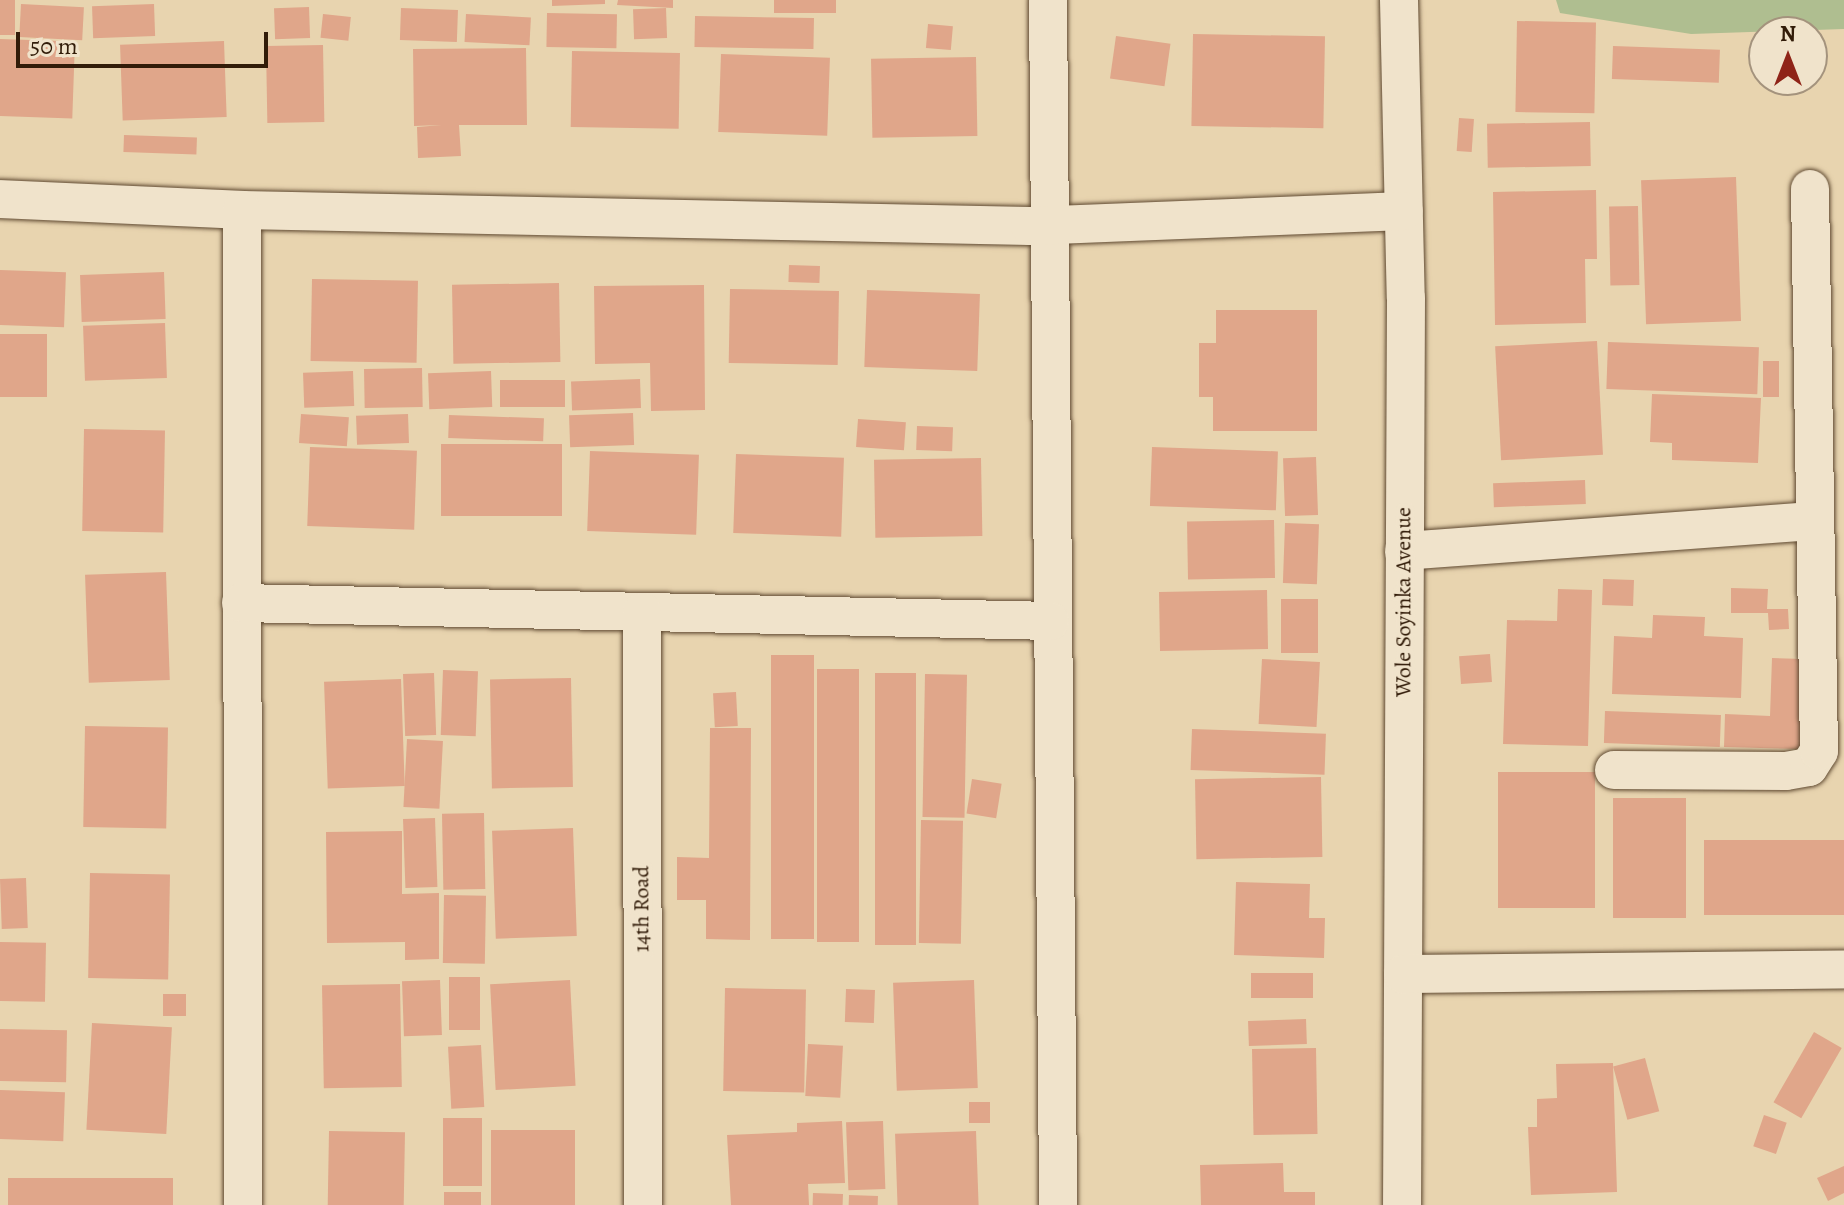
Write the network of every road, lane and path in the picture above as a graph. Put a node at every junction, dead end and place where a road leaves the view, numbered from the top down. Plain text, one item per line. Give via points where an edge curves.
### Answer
1 (1048, 0) edge
2 (1399, 0) edge
3 (1810, 189) dead end
4 (0, 199) edge
5 (242, 210) junction
6 (1404, 211) junction
7 (1049, 225) junction
8 (1814, 521) junction
9 (1404, 551) junction
10 (241, 603) junction
11 (642, 612) junction
12 (1050, 621) junction
13 (1614, 770) dead end
14 (1844, 969) edge
15 (1403, 974) junction
16 (243, 1205) edge
17 (643, 1205) edge
18 (1058, 1205) edge
19 (1402, 1205) edge

1 - 7 street
2 - 6 street, Wole Soyinka Avenue
3 - 8 street
4 - 5 street
5 - 7 street
5 - 10 street
6 - 7 street
6 - 9 street, Wole Soyinka Avenue
7 - 12 street
8 - 9 street
8 - 13 street via 1816,758 1809,767
9 - 15 street, Wole Soyinka Avenue
10 - 11 street
10 - 16 street
11 - 12 street
11 - 17 street, 14th Road
12 - 18 street
14 - 15 street
15 - 19 street, Wole Soyinka Avenue

